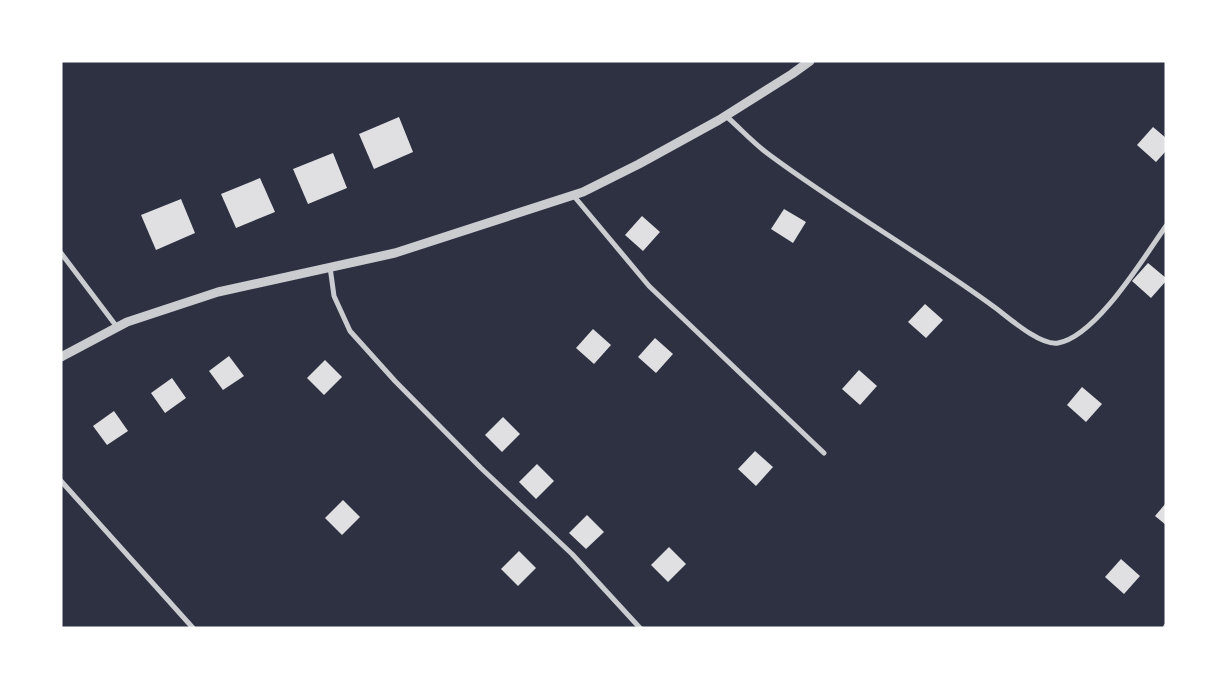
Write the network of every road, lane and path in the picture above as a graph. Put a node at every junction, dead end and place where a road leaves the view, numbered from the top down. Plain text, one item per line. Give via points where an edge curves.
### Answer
1 (810, 61) edge
2 (726, 116) junction
3 (573, 195) junction
4 (1166, 226) edge
5 (61, 253) edge
6 (330, 267) junction
7 (117, 328) junction
8 (61, 357) edge
9 (824, 453) dead end
10 (61, 480) edge
11 (193, 628) edge
12 (640, 628) edge

1 - 2 street
2 - 3 street via 639,164
2 - 4 street via 802,178 972,290 1035,338 1057,344 1078,335 1103,314
3 - 6 street via 395,252
3 - 9 street via 649,286
5 - 7 street
6 - 7 street via 218,292
6 - 12 street via 334,296 350,331 407,394 572,554
7 - 8 street
10 - 11 street

